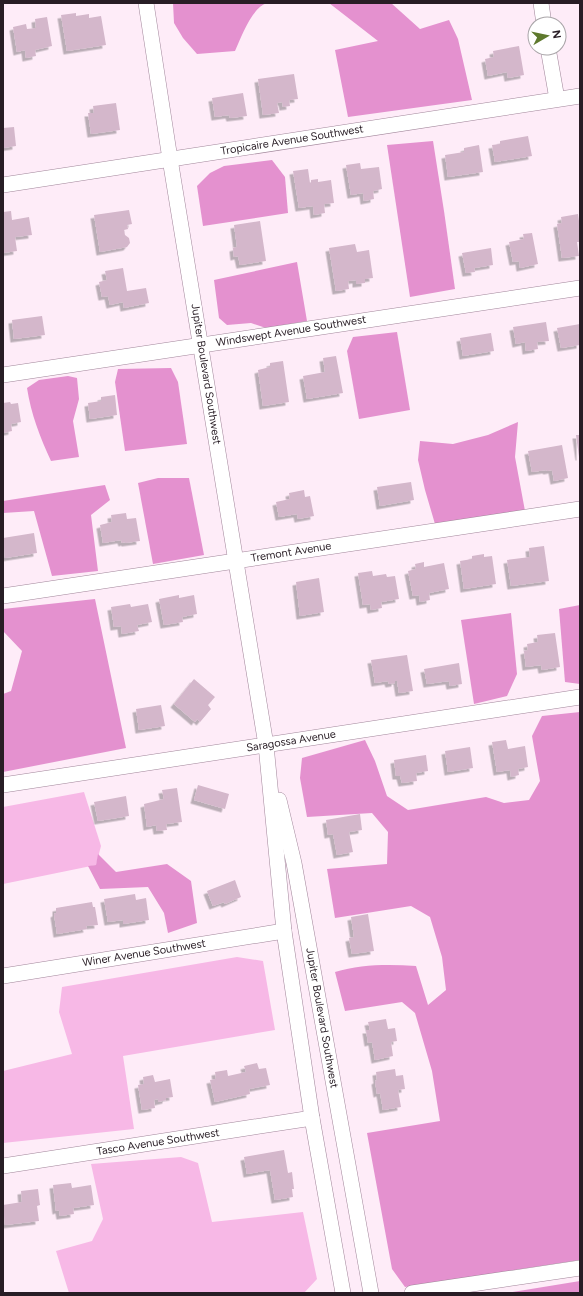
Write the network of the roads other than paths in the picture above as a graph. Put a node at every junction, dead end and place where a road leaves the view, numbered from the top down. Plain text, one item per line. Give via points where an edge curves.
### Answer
1 (146, 3) edge
2 (541, 3) edge
3 (543, 16) edge
4 (549, 56) edge
5 (580, 96) edge
6 (557, 100) junction
7 (170, 159) junction
8 (3, 185) edge
9 (580, 288) edge
10 (201, 344) junction
11 (3, 375) edge
12 (580, 509) edge
13 (235, 560) junction
14 (3, 596) edge
15 (580, 697) edge
16 (266, 745) junction
17 (3, 785) edge
18 (284, 931) junction
19 (3, 976) edge
20 (312, 1118) junction
21 (3, 1166) edge
22 (580, 1268) edge
23 (343, 1293) edge
24 (371, 1293) edge
25 (412, 1293) edge

1 - 7 street, Jupiter Boulevard Southwest
2 - 3 street
4 - 6 street
5 - 6 street, Tropicaire Avenue Southwest
6 - 7 street, Tropicaire Avenue Southwest
7 - 8 street, Tropicaire Avenue Southwest
7 - 10 street, Jupiter Boulevard Southwest
9 - 10 street, Windswept Avenue Southwest
10 - 11 street, Windswept Avenue Southwest
10 - 13 street, Jupiter Boulevard Southwest
12 - 13 street, Tremont Avenue
13 - 14 street, Tremont Avenue
13 - 16 street, Jupiter Boulevard Southwest
15 - 16 street, Saragossa Avenue
16 - 17 street, Saragossa Avenue
16 - 18 street, Jupiter Boulevard Southwest
16 - 24 street, Jupiter Boulevard Southwest via 294,863
18 - 19 street, Winer Avenue Southwest
18 - 20 street, Jupiter Boulevard Southwest
20 - 21 street, Tasco Avenue Southwest
20 - 23 street, Jupiter Boulevard Southwest
22 - 25 street

